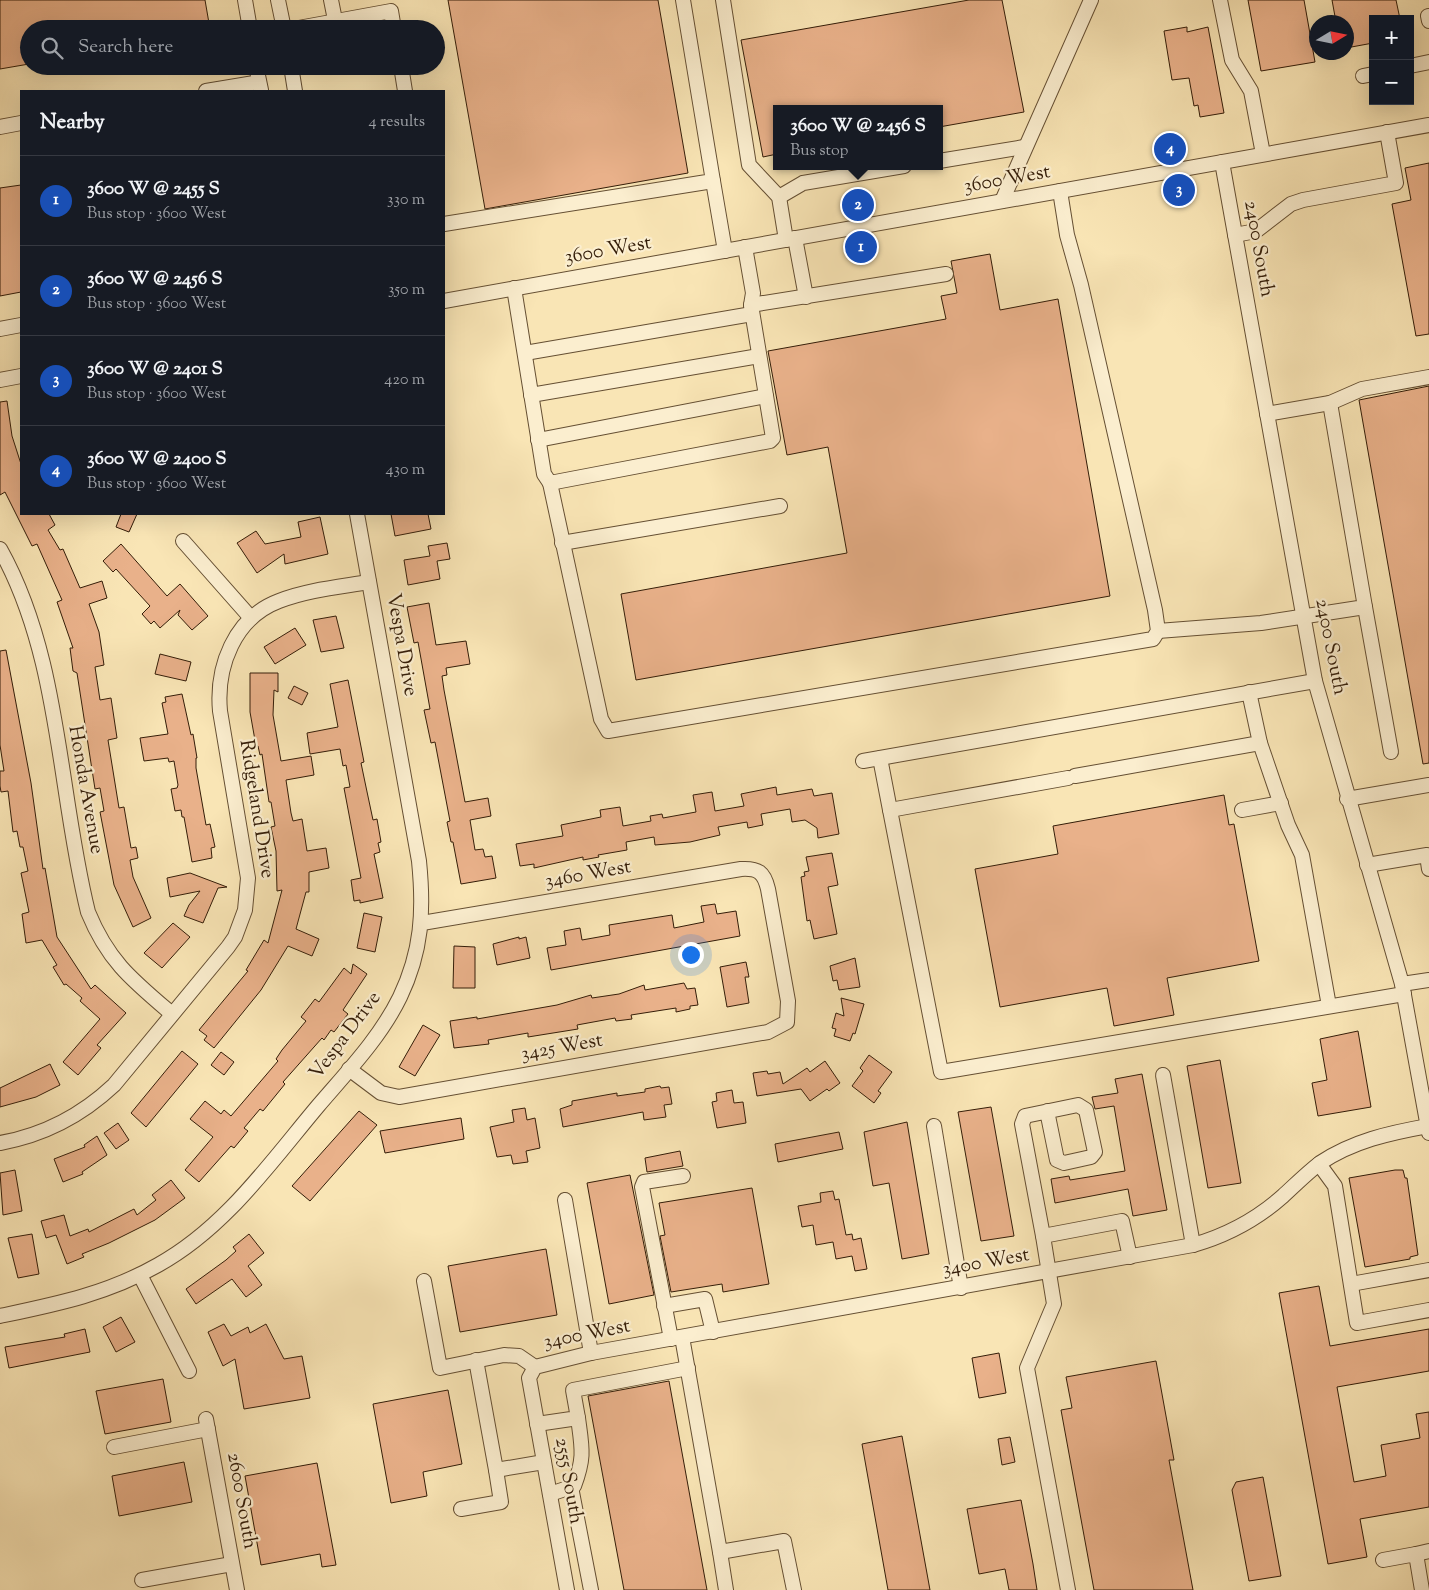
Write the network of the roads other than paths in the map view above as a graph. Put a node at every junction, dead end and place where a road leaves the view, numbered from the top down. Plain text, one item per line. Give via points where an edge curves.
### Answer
1 (244, 0) edge
2 (278, 0) edge
3 (331, 0) edge
4 (683, 0) edge
5 (723, 0) edge
6 (1091, 0) edge
7 (1220, 0) edge
8 (248, 20) edge
9 (282, 20) edge
10 (335, 20) joint
11 (392, 20) edge
12 (1429, 62) edge
13 (1414, 65) edge
14 (292, 75) edge
15 (402, 75) edge
16 (260, 87) edge
17 (220, 90) edge
18 (295, 90) edge
19 (405, 90) edge
20 (20, 123) edge
21 (1429, 125) edge
22 (0, 127) edge
23 (1387, 132) junction
24 (1024, 147) junction
25 (1263, 154) junction
26 (943, 159) edge
27 (1222, 162) junction
28 (880, 170) edge
29 (713, 181) junction
30 (1060, 191) junction
31 (779, 197) junction
32 (1002, 201) junction
33 (445, 224) edge
34 (1235, 235) junction
35 (791, 239) junction
36 (745, 247) junction
37 (724, 251) junction
38 (946, 274) dead end
39 (514, 288) junction
40 (806, 297) junction
41 (445, 301) edge
42 (751, 310) junction
43 (20, 325) edge
44 (0, 329) edge
45 (525, 353) junction
46 (759, 356) junction
47 (20, 376) edge
48 (1429, 377) edge
49 (0, 380) edge
50 (531, 396) junction
51 (766, 396) junction
52 (1330, 403) junction
53 (1267, 414) junction
54 (538, 440) junction
55 (550, 483) junction
56 (780, 506) dead end
57 (357, 515) edge
58 (183, 541) dead end
59 (562, 543) junction
60 (0, 549) edge
61 (369, 582) junction
62 (1365, 607) junction
63 (1302, 616) junction
64 (251, 618) junction
65 (1158, 631) junction
66 (1315, 681) junction
67 (1249, 692) junction
68 (1260, 743) junction
69 (1391, 752) dead end
70 (880, 758) junction
71 (863, 761) dead end
72 (1429, 784) edge
73 (1347, 799) junction
74 (1281, 803) junction
75 (890, 810) junction
76 (1242, 810) dead end
77 (1368, 866) junction
78 (1429, 869) edge
79 (422, 923) junction
80 (1429, 980) edge
81 (1403, 989) junction
82 (1329, 1006) junction
83 (172, 1014) junction
84 (787, 1022) joint
85 (349, 1069) junction
86 (1163, 1075) dead end
87 (1048, 1111) junction
88 (934, 1126) dead end
89 (1428, 1130) edge
90 (0, 1143) edge
91 (1319, 1164) junction
92 (683, 1176) dead end
93 (565, 1200) dead end
94 (1043, 1236) junction
95 (1193, 1245) junction
96 (1130, 1257) junction
97 (1429, 1270) edge
98 (1050, 1272) junction
99 (140, 1275) junction
100 (424, 1281) dead end
101 (1350, 1284) junction
102 (961, 1288) junction
103 (664, 1306) junction
104 (1429, 1310) edge
105 (0, 1316) edge
106 (713, 1332) junction
107 (676, 1338) junction
108 (591, 1354) junction
109 (476, 1360) junction
110 (688, 1368) junction
111 (189, 1371) dead end
112 (532, 1373) junction
113 (578, 1418) junction
114 (537, 1424) junction
115 (114, 1447) dead end
116 (544, 1462) junction
117 (496, 1470) junction
118 (571, 1487) junction
119 (550, 1494) junction
120 (461, 1509) dead end
121 (720, 1552) junction
122 (1422, 1552) edge
123 (1383, 1560) dead end
124 (232, 1564) junction
125 (142, 1580) dead end
126 (237, 1590) edge
127 (568, 1590) edge
128 (591, 1590) edge
129 (726, 1590) edge
130 (794, 1590) edge
131 (1068, 1590) edge
132 (1422, 1590) edge

1 - 8 street
2 - 9 street
3 - 10 street
4 - 29 street
5 - 31 street via 749,165
6 - 24 street
7 - 25 street via 1232,60 1251,91
10 - 11 street via 391,11
12 - 13 street
14 - 18 street
15 - 19 street
16 - 17 street
20 - 22 street
21 - 23 street, 3600 West
23 - 25 street, 3600 West
23 - 34 street via 1396,183 1291,204 1256,231
24 - 26 street
24 - 32 street
25 - 27 street, 3600 West
27 - 30 street, 3600 West
27 - 34 street, 2400 South
28 - 31 street via 803,183
29 - 33 street
29 - 37 street
30 - 32 street, 3600 West
30 - 65 street via 1067,235 1131,499
31 - 35 street
32 - 35 street, 3600 West
34 - 53 street, 2400 South
35 - 36 street, 3600 West
35 - 40 street
36 - 37 street, 3600 West
36 - 42 street via 753,293
37 - 39 street, 3600 West
38 - 40 street
39 - 41 street, 3600 West
39 - 45 street
40 - 42 street
42 - 45 street
42 - 46 street
43 - 44 street
45 - 50 street
46 - 50 street
46 - 51 street
47 - 49 street
48 - 52 street via 1362,389
50 - 54 street
51 - 54 street
51 - 55 street via 773,438 770,441
52 - 53 street
52 - 62 street
53 - 63 street, 2400 South
54 - 55 street via 544,474
55 - 59 street
56 - 59 street
57 - 61 street, Vespa Drive
58 - 64 street
59 - 65 street via 600,719 608,732 1153,639
60 - 83 street, Honda Avenue via 22,593 39,645 88,912 116,964
61 - 64 street, Ridgeland Drive via 292,596
61 - 79 street, Vespa Drive via 419,861
62 - 63 street
62 - 69 street
63 - 65 street via 1261,623
63 - 66 street, 2400 South
64 - 83 street, Ridgeland Drive via 229,649 218,696 247,864 245,910 228,947
66 - 67 street
66 - 73 street, 2400 South
67 - 68 street
67 - 70 street
68 - 74 street
68 - 75 street
70 - 71 street
70 - 75 street
72 - 73 street
73 - 77 street, 2400 South
74 - 76 street
74 - 82 street via 1302,855
75 - 82 street via 941,1072
77 - 78 street via 1427,855
77 - 81 street, 2400 South
79 - 84 street, 3460 West via 741,869 760,871 768,889 789,1008
79 - 85 street, Vespa Drive via 416,952 400,997 377,1034
80 - 81 street
81 - 82 street
81 - 89 street, 2400 South
83 - 90 street, Ridgeland Drive via 114,1085 84,1111 40,1133
84 - 85 street, 3425 West via 768,1032 399,1097 381,1093
85 - 99 street, Vespa Drive via 216,1223 178,1253
86 - 95 street
87 - 87 street via 1078,1105 1086,1110 1095,1152 1092,1157 1064,1163 1057,1160
87 - 94 street via 1025,1116 1022,1124
88 - 102 street
89 - 91 street, 3400 West via 1369,1139
91 - 95 street, 3400 West via 1245,1224 1230,1233
91 - 101 street via 1334,1186
92 - 103 street via 644,1182 642,1187
93 - 108 street
94 - 96 street via 1122,1221
94 - 98 street
95 - 96 street, 3400 West
96 - 98 street, 3400 West
97 - 101 street
98 - 102 street, 3400 West
98 - 131 street via 1054,1304 1027,1368
99 - 105 street, Vespa Drive via 93,1295
99 - 111 street
100 - 109 street via 440,1368
101 - 104 street via 1357,1323
102 - 106 street, 3400 West
103 - 106 street via 705,1299
103 - 107 street
106 - 107 street, 3400 West
107 - 108 street, 3400 West
107 - 110 street
108 - 112 street, 3400 West
109 - 112 street via 518,1356
109 - 117 street
110 - 113 street via 573,1390
110 - 121 street
112 - 114 street, 2555 South
113 - 114 street
113 - 118 street via 583,1458
114 - 116 street, 2555 South
115 - 124 street, 2600 South via 207,1424
116 - 117 street
116 - 119 street, 2555 South
117 - 120 street via 501,1502
118 - 119 street
118 - 128 street
119 - 127 street, 2555 South
121 - 129 street
121 - 130 street via 784,1541
122 - 123 street
122 - 132 street
124 - 125 street
124 - 126 street, 2600 South

